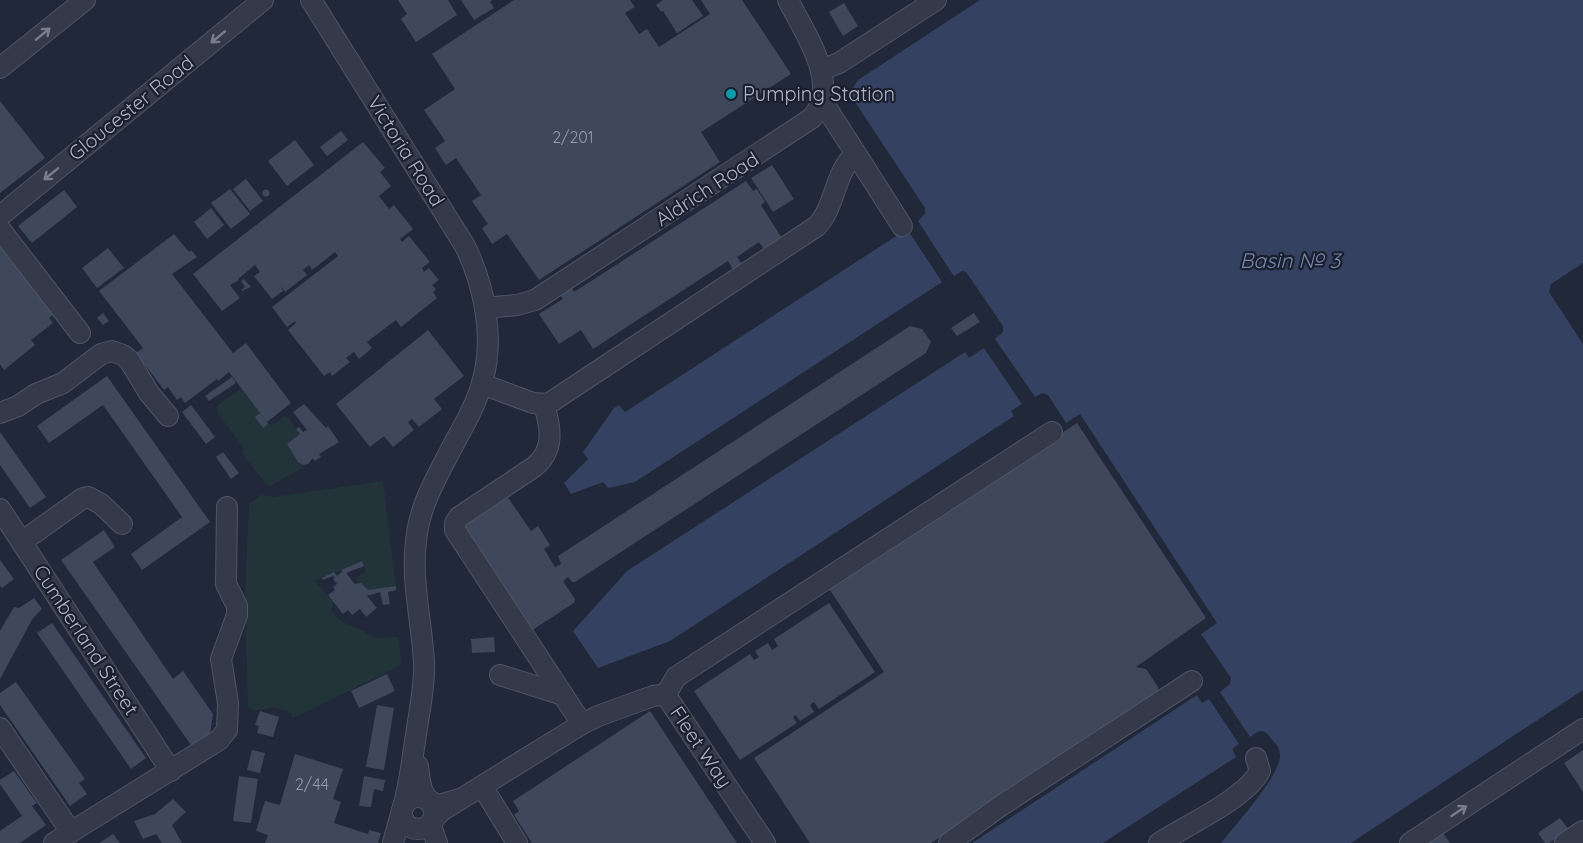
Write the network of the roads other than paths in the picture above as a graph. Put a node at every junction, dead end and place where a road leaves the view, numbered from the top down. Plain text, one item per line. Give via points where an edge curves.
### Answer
1 (85, 0) edge
2 (263, 0) edge
3 (312, 0) edge
4 (788, 0) edge
5 (936, 0) edge
6 (0, 68) edge
7 (820, 70) junction
8 (822, 101) junction
9 (856, 154) junction
10 (0, 216) edge
11 (902, 226) dead end
12 (0, 229) edge
13 (485, 308) junction
14 (80, 333) dead end
15 (482, 384) junction
16 (544, 405) junction
17 (0, 413) edge
18 (168, 416) dead end
19 (1052, 432) dead end
20 (227, 507) dead end
21 (0, 509) edge
22 (122, 524) dead end
23 (23, 541) junction
24 (500, 675) dead end
25 (1192, 681) dead end
26 (563, 696) junction
27 (665, 696) junction
28 (582, 724) junction
29 (0, 728) edge
30 (1583, 729) edge
31 (415, 736) junction
32 (1256, 758) dead end
33 (171, 771) junction
34 (477, 789) junction
35 (403, 808) junction
36 (431, 811) junction
37 (1583, 831) edge
38 (71, 832) junction
39 (414, 838) edge
40 (54, 843) edge
41 (393, 843) edge
42 (437, 843) edge
43 (517, 843) edge
44 (765, 843) edge
45 (949, 843) edge
46 (1159, 843) edge
47 (1410, 843) edge
48 (1565, 843) edge

6 -> 1 street
2 -> 10 street, Gloucester Road
3 - 13 street, Victoria Road via 462,241 475,268
4 - 7 street
5 - 7 street via 839,63
7 - 8 street
8 - 9 street
8 - 13 street, Aldrich Road via 810,120 540,298 524,304
9 - 11 street
9 - 16 street via 846,164 818,226
12 - 14 street
13 - 15 street, Victoria Road via 487,346
15 - 16 street
15 - 31 street, Victoria Road via 426,496 418,525 415,577 424,666
16 - 26 street via 551,433 542,460 459,517 455,530
17 - 18 street via 63,383 101,354 112,351 129,360
19 - 27 street via 676,677
20 - 33 street via 226,584 237,606 221,659 228,703 227,730 219,740
21 - 23 street, Cumberland Street
22 - 23 street via 88,497
23 - 33 street, Cumberland Street
24 - 26 street
25 - 45 street
26 - 28 street
27 - 28 street, Fleet Way via 653,696
27 - 44 street, Fleet Way
28 - 34 street, Fleet Way
29 - 38 street
47 -> 30 street
31 - 35 street
31 - 36 street via 420,788
32 - 46 street via 1260,771 1244,789
33 - 38 street
34 - 36 street, Fleet Way via 443,810
34 - 43 street
35 - 36 street via 407,801 421,797
35 - 39 street via 404,822
35 - 41 street
36 - 39 street via 427,827
36 - 42 street via 431,830
37 - 48 street
38 - 40 street

